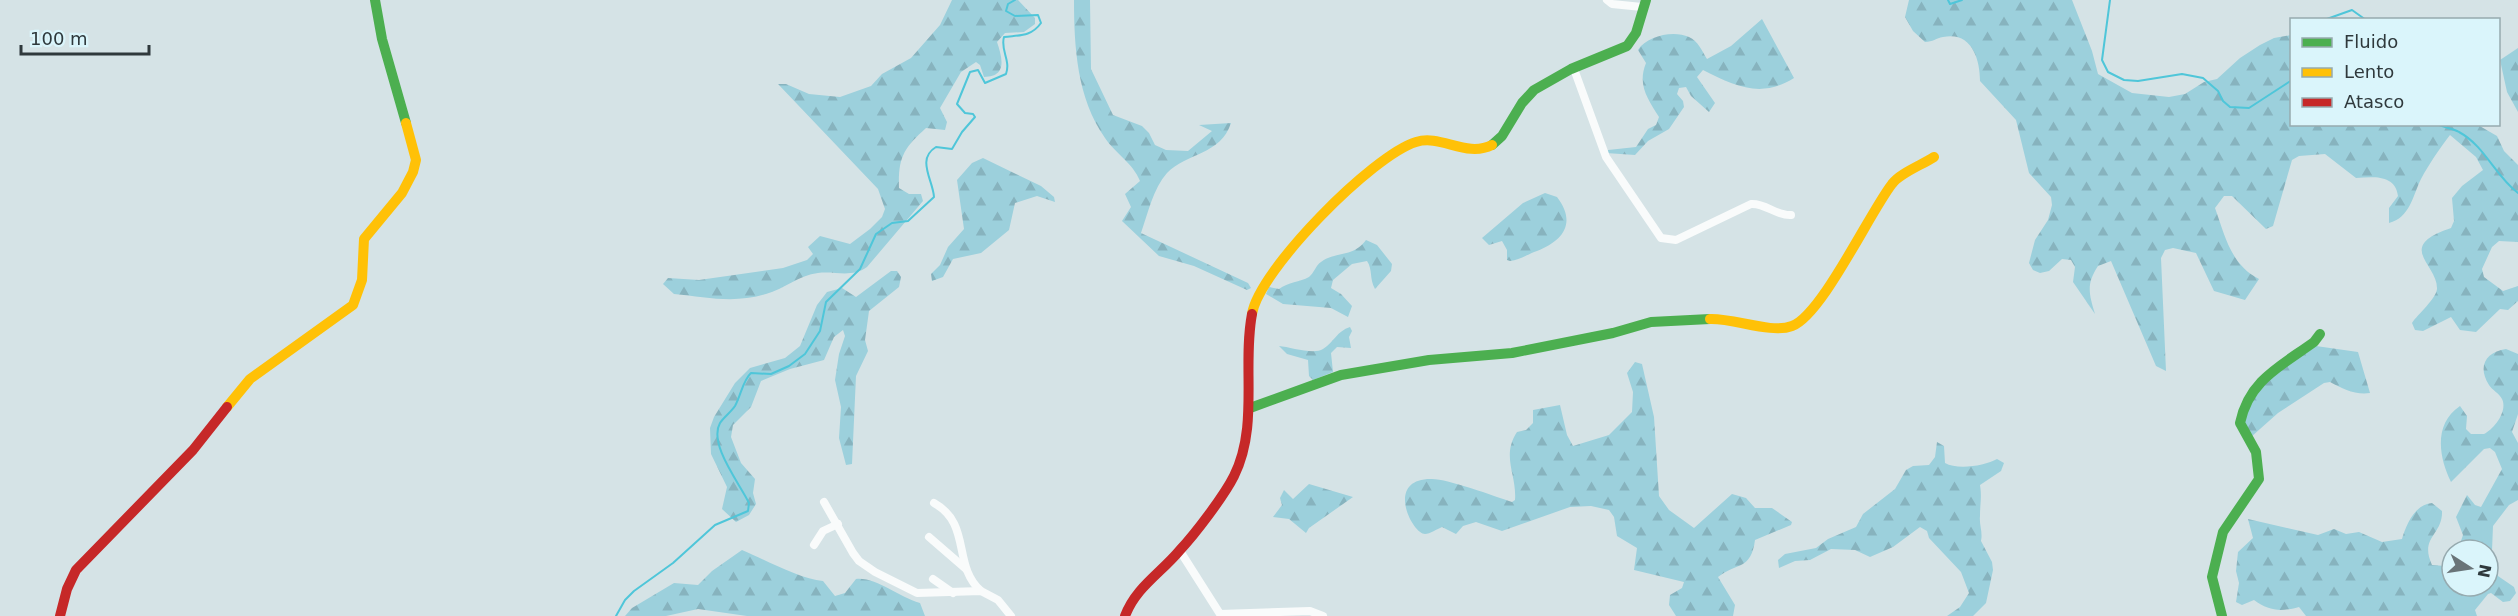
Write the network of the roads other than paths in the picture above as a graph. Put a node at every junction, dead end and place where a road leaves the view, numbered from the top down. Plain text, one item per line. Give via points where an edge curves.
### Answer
1 (375, 0) edge
2 (1607, 0) edge
3 (1644, 3) edge
4 (1574, 69) junction
5 (1934, 157) dead end
6 (1791, 215) dead end
7 (2320, 334) dead end
8 (1250, 408) junction
9 (824, 502) dead end
10 (934, 503) dead end
11 (838, 524) junction
12 (929, 537) dead end
13 (814, 545) dead end
14 (1180, 551) junction
15 (966, 569) junction
16 (933, 579) dead end
17 (981, 591) junction
18 (955, 594) junction
19 (60, 616) edge
20 (1011, 616) edge
21 (1125, 616) edge
22 (1323, 616) edge
23 (2222, 616) edge

1 - 19 street via 416,160 414,174 396,202 364,239 364,280 360,293 353,305 250,379 193,450 76,570
2 - 3 street via 1612,4
3 - 4 street via 1633,40 1616,53
4 - 6 street via 1606,158 1661,238 1676,240 1751,204
4 - 8 street via 1526,96 1501,137 1490,147 1466,148 1421,141 1404,145 1334,204 1262,286 1257,297 1249,348
5 - 8 street via 1893,182 1836,276 1793,326 1717,319 1651,322 1512,353 1437,359 1341,375
7 - 23 street via 2258,382 2243,408 2240,423 2256,452 2259,479 2223,532 2212,577
8 - 14 street via 1235,475
9 - 11 street
10 - 15 street via 954,521
11 - 13 street via 823,531
11 - 18 street via 860,561 875,572 917,593
12 - 15 street
14 - 21 street via 1131,600
14 - 22 street via 1220,614 1305,611
15 - 17 street
16 - 18 street
17 - 18 street
17 - 20 street via 998,600

